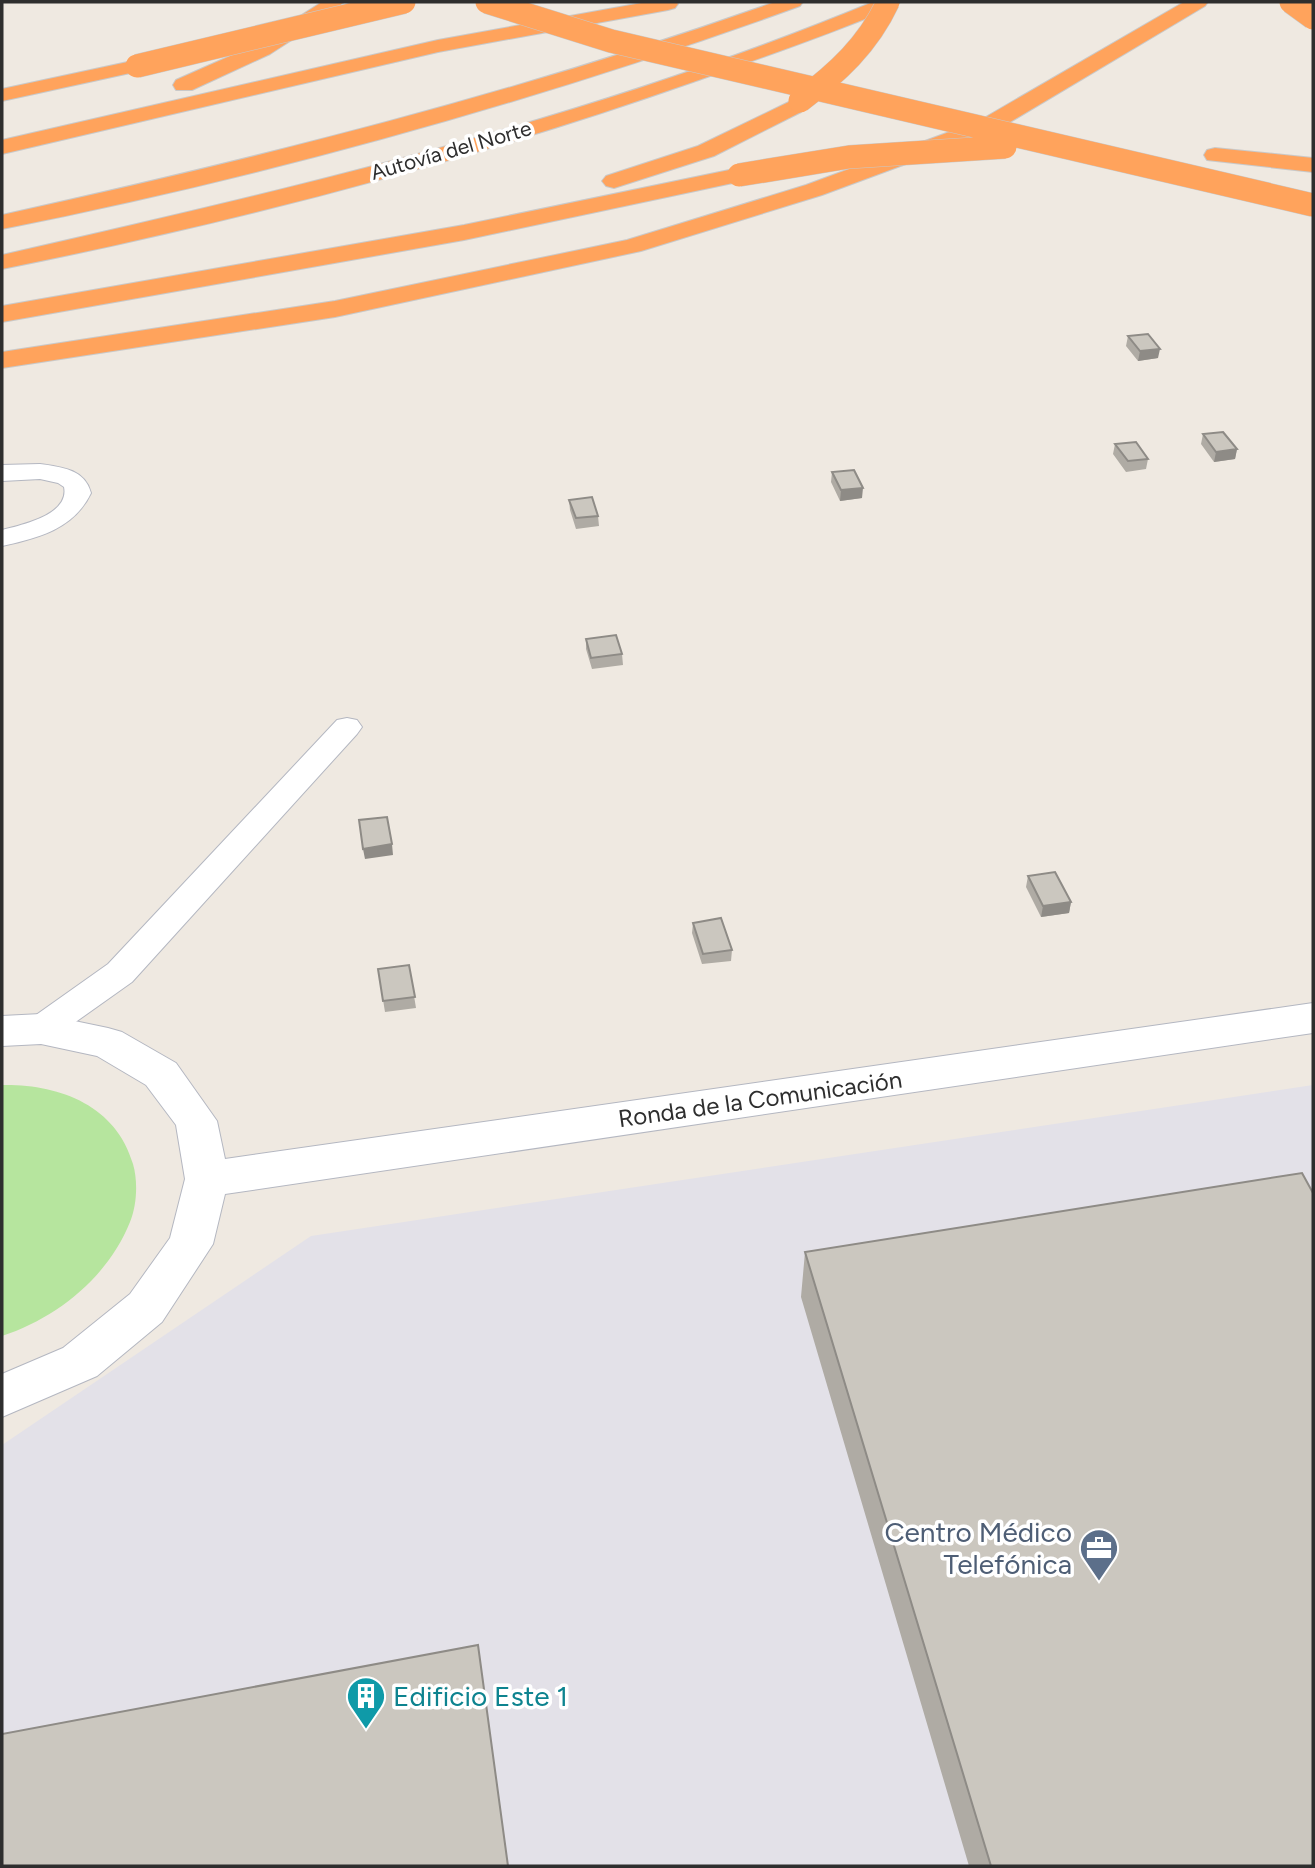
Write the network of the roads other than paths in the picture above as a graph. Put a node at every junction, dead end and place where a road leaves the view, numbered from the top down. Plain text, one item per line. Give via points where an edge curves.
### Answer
1 (334, 2) edge
2 (404, 2) edge
3 (487, 2) edge
4 (793, 2) edge
5 (889, 2) edge
6 (1198, 2) edge
7 (1275, 2) edge
8 (1291, 2) edge
9 (668, 4) dead end
10 (1313, 15) edge
11 (2, 96) edge
12 (2, 136) edge
13 (2, 147) edge
14 (1313, 165) edge
15 (1313, 205) edge
16 (2, 222) edge
17 (421, 240) junction
18 (2, 262) edge
19 (2, 314) edge
20 (2, 360) edge
21 (2, 474) edge
22 (2, 538) edge
23 (347, 727) dead end
24 (1313, 1018) edge
25 (21, 1030) edge
26 (207, 1180) junction
27 (2, 1396) edge

1 - 12 highway via 290,35 217,74 99,113
2 - 11 highway, bridge
3 - 15 highway, bridge via 611,41
4 - 16 highway, Autovía del Norte via 697,38 396,128
5 - 17 highway, bridge via 878,26 848,64 793,107 706,151
5 - 18 highway, Autovía del Norte via 628,98 440,156 227,212
6 - 20 highway via 987,126 814,190 645,242 335,309
7 - 10 highway, bridge
8 - 10 highway, bridge
9 - 13 highway via 438,46
14 - 17 highway, bridge via 1028,145 849,157
17 - 19 highway
21 - 22 lane via 53,472 74,484 77,495 59,517
23 - 25 lane via 120,972
24 - 26 street, Ronda de la Comunicación
25 - 26 street via 108,1043 161,1074 196,1121
26 - 27 street via 191,1244 146,1308 79,1362

